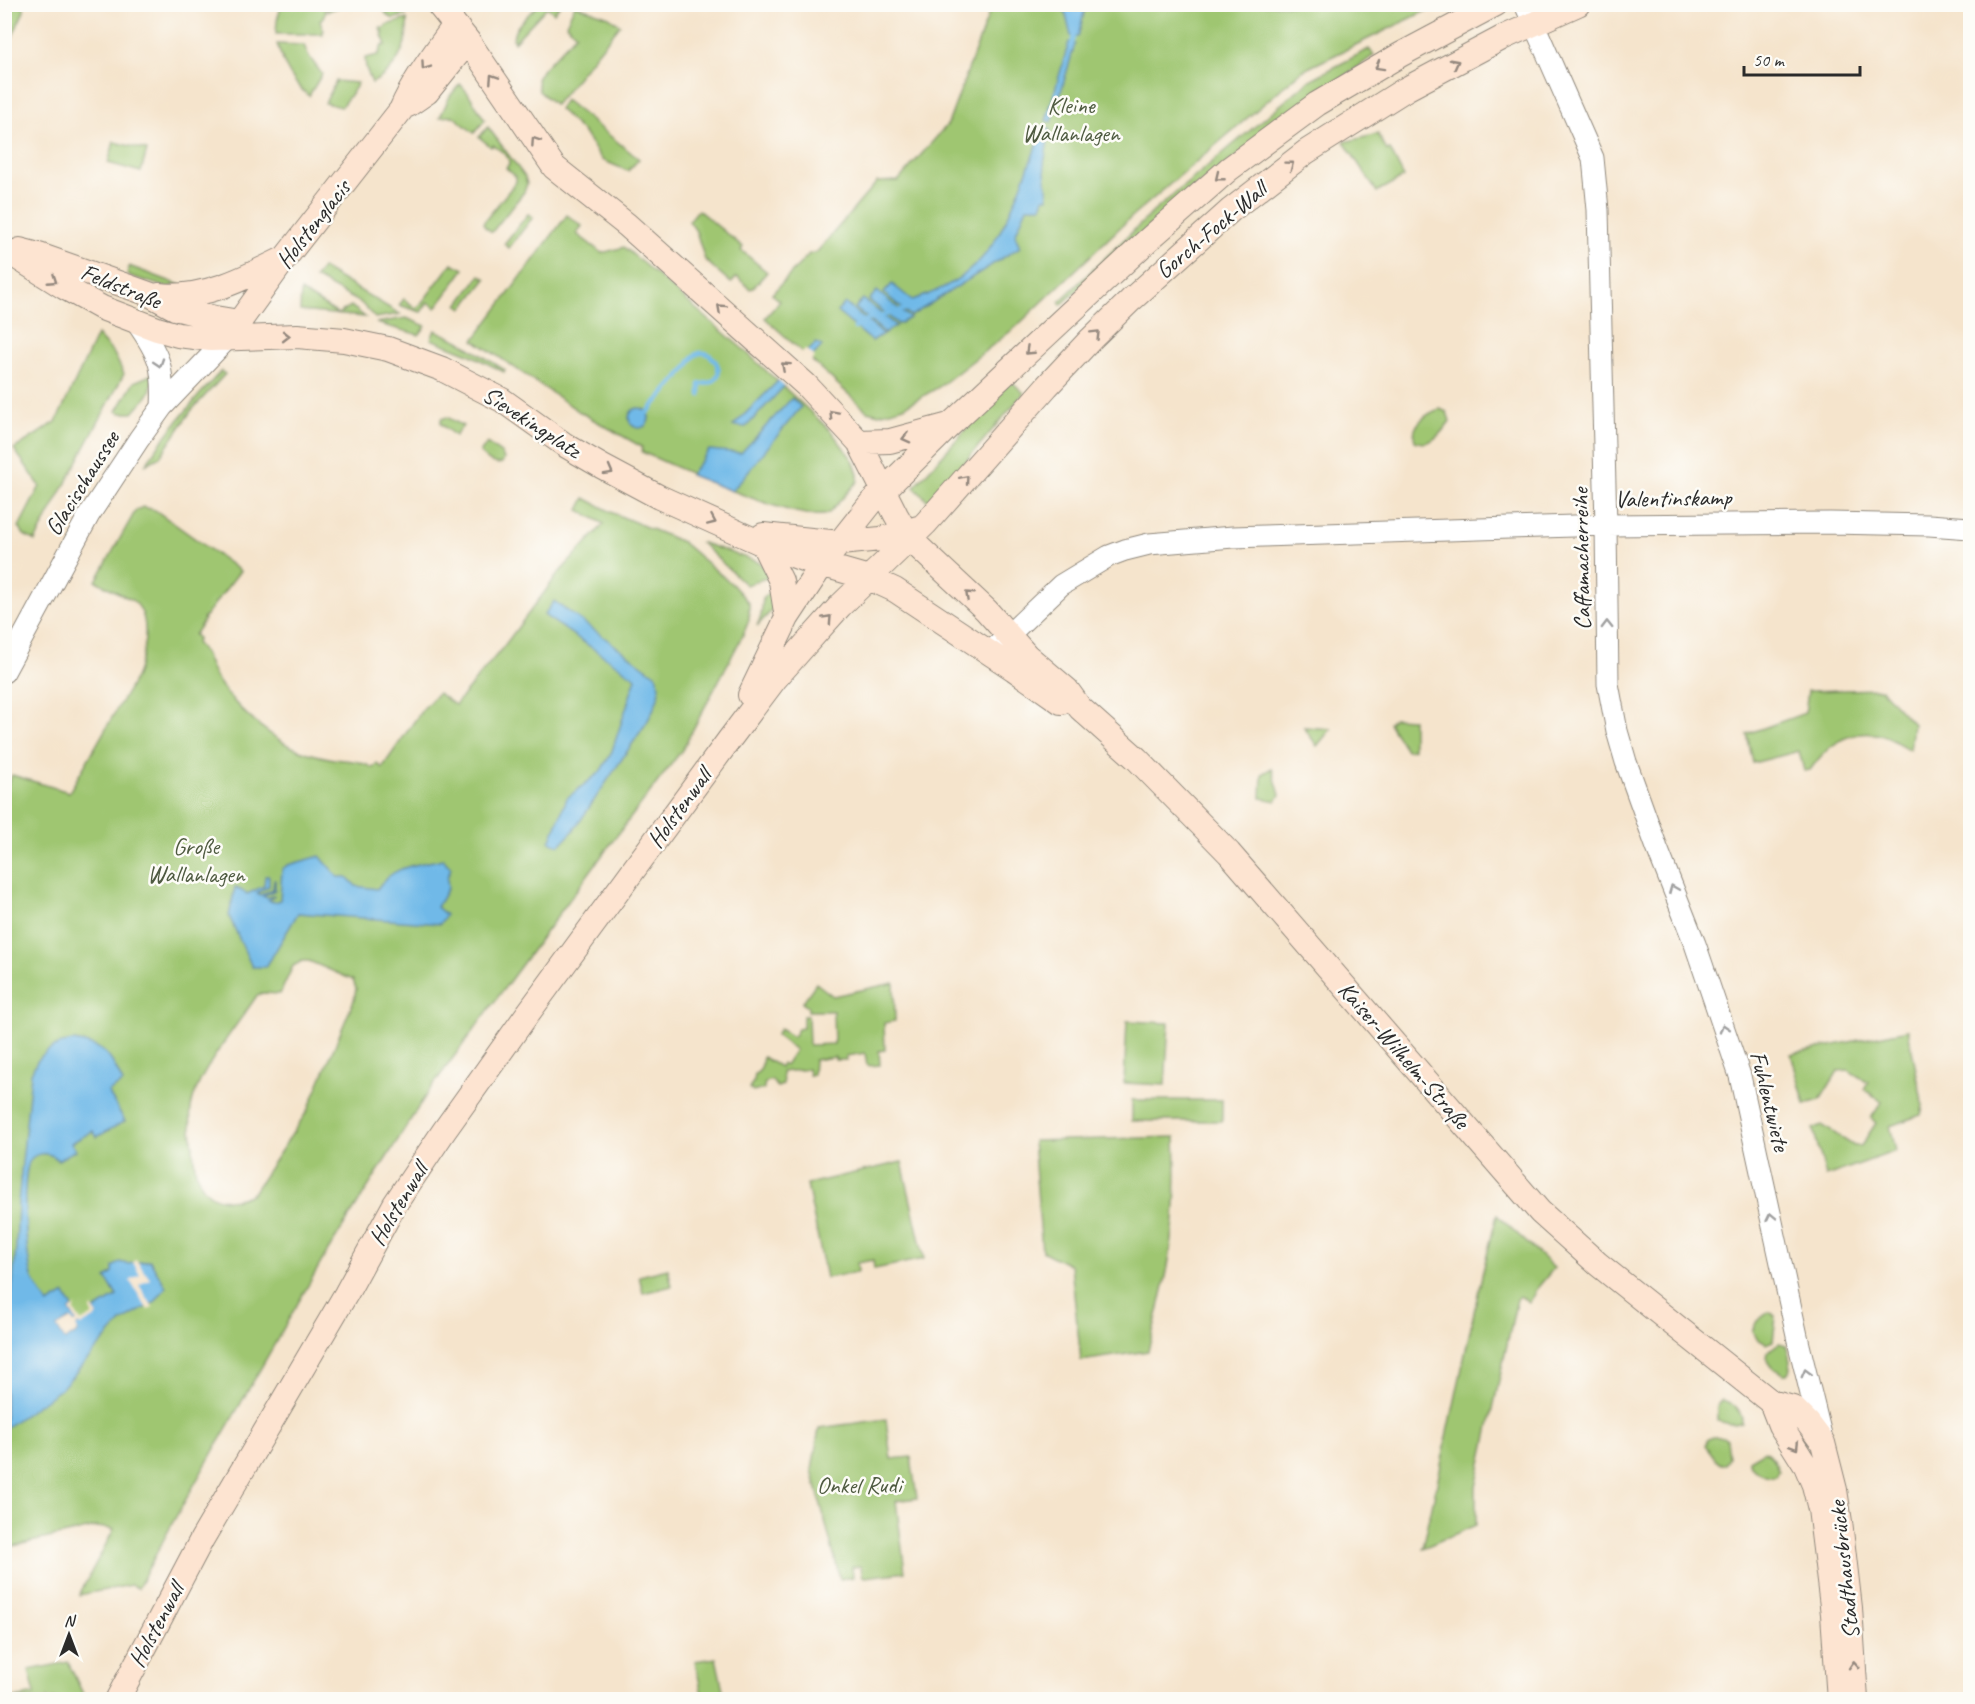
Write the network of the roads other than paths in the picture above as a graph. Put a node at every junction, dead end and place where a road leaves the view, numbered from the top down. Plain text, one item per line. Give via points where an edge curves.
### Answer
1 (438, 4) edge
2 (1496, 4) edge
3 (1578, 4) edge
4 (1529, 14) edge
5 (462, 33) junction
6 (4, 248) edge
7 (286, 257) junction
8 (150, 294) junction
9 (137, 323) junction
10 (233, 330) junction
11 (162, 407) junction
12 (951, 424) junction
13 (864, 450) junction
14 (885, 493) junction
15 (1606, 525) junction
16 (1971, 528) edge
17 (738, 532) junction
18 (840, 543) junction
19 (764, 544) junction
20 (882, 555) junction
21 (822, 570) junction
22 (787, 618) junction
23 (1009, 634) junction
24 (991, 653) junction
25 (4, 672) edge
26 (1080, 708) junction
27 (729, 740) junction
28 (1695, 944) joint
29 (1771, 1402) junction
30 (1823, 1443) junction
31 (117, 1700) edge
32 (1839, 1700) edge
33 (1856, 1700) edge

1 - 5 main road
2 -> 12 main road, Gorch-Fock-Wall via 1317,104 1229,169
3 - 4 main road, Gorch-Fock-Wall
4 - 15 street, Caffamacherreihe via 1593,158 1598,210
20 -> 4 main road, Gorch-Fock-Wall via 1091,339 1231,210 1306,152
5 - 7 main road, Holstenglacis via 427,92 401,110
13 -> 5 main road via 806,385 627,225 554,167
6 - 8 main road, Feldstraße via 39,255
6 -> 9 main road, Feldstraße via 83,298
7 - 8 main road via 210,290 180,296
7 - 10 main road, Holstenglacis
8 - 10 main road, Feldstraße
9 - 10 main road, Feldstraße via 178,334
9 -> 11 street, Feldstraße via 160,361 164,382
10 - 11 street, Glacischaussee
10 -> 17 main road, Sievekingplatz via 363,343 412,357 469,381 565,445 633,484
11 - 25 street, Glacischaussee via 89,515
12 -> 13 main road
12 - 14 main road, Gorch-Fock-Wall
13 - 14 main road
14 - 18 main road, Gorch-Fock-Wall
14 - 20 main road
14 - 20 main road, Kaiser-Wilhelm-Straße
15 - 16 street, Valentinskamp via 1821,523
15 - 23 street, Valentinskamp via 1233,537 1149,544 1109,556 1061,585
28 -> 15 street, Caffamacherreihe via 1617,730 1608,684
17 - 18 main road
17 - 19 main road, Sievekingplatz
18 - 20 main road
18 - 21 main road, Holstenwall
19 - 21 main road, Sievekingplatz
19 - 22 main road via 781,581
20 - 21 main road
23 -> 20 main road, Kaiser-Wilhelm-Straße via 928,557
20 - 24 main road, Kaiser-Wilhelm-Straße via 895,590
27 -> 20 main road, Holstenwall via 775,679
21 - 22 main road, Holstenwall
22 - 27 main road, Holstenwall
23 - 24 street, Valentinskamp
23 - 26 main road, Kaiser-Wilhelm-Straße
24 - 26 main road, Kaiser-Wilhelm-Straße via 1057,701
26 - 29 main road, Kaiser-Wilhelm-Straße via 1137,759 1229,853 1540,1212 1591,1258
27 - 31 main road, Holstenwall via 526,1016 395,1204 202,1539
30 -> 28 street, Fuhlentwiete via 1740,1076
29 - 30 main road via 1793,1408
29 -> 32 main road, Stadthausbrücke via 1816,1491 1833,1614
33 -> 30 main road, Stadthausbrücke via 1842,1535

